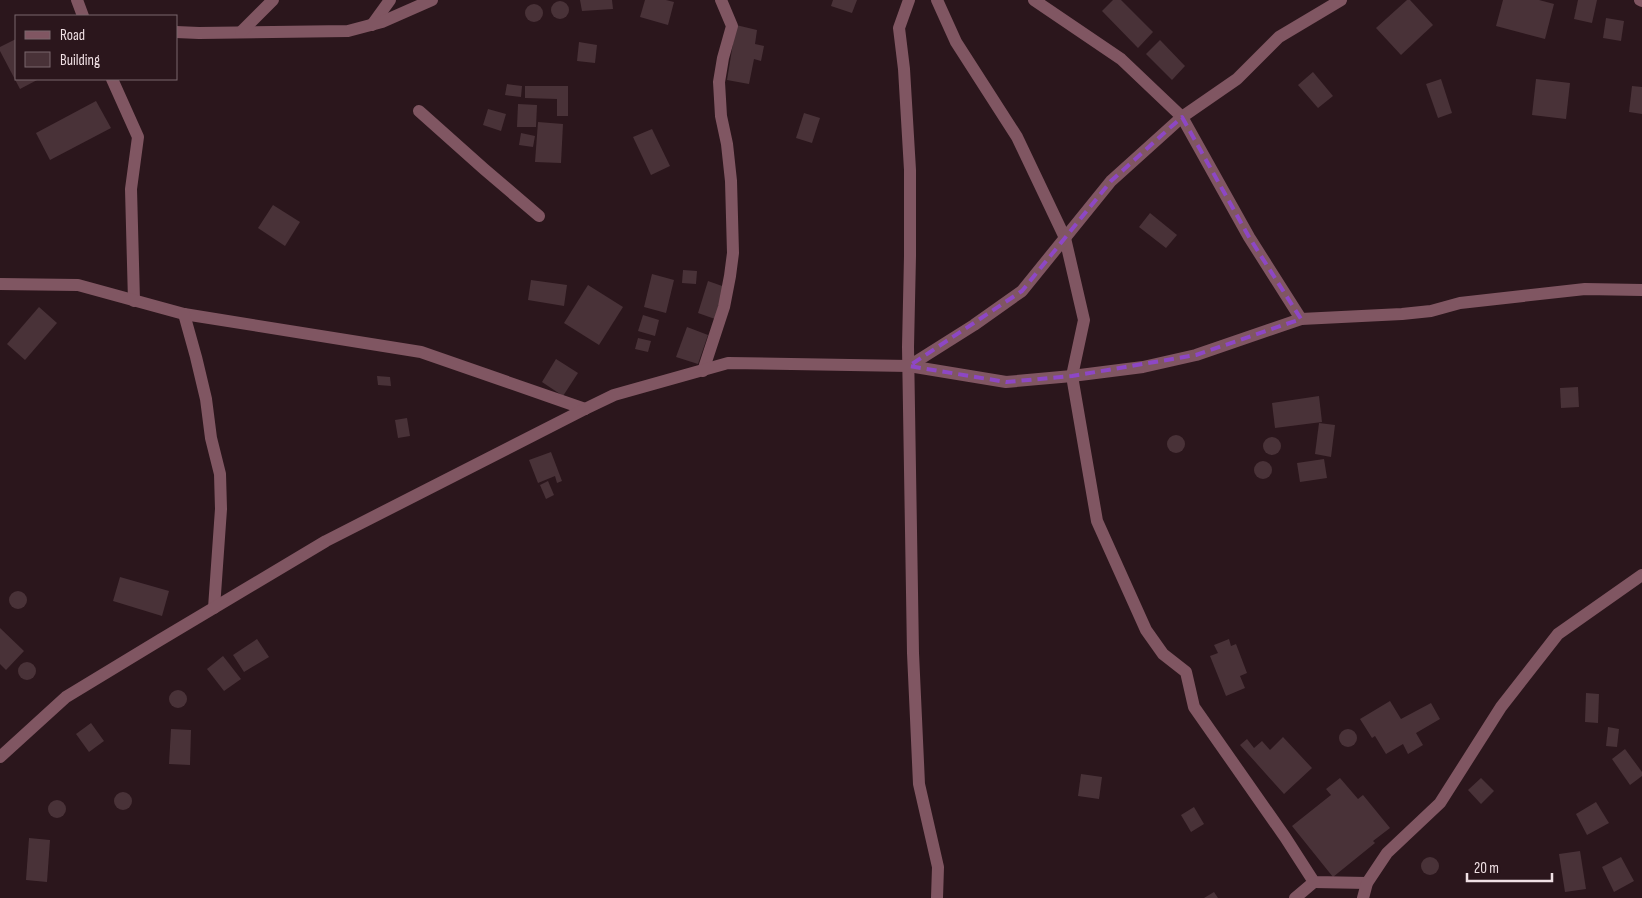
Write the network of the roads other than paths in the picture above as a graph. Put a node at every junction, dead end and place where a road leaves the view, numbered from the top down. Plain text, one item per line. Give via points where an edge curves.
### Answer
1 (77, 0) edge
2 (273, 0) edge
3 (390, 0) edge
4 (432, 0) edge
5 (721, 0) edge
6 (909, 0) edge
7 (938, 0) edge
8 (1034, 0) edge
9 (1341, 0) edge
10 (83, 15) edge
11 (372, 25) junction
12 (178, 32) edge
13 (241, 32) junction
14 (112, 80) edge
15 (419, 111) dead end
16 (1182, 118) junction
17 (539, 216) dead end
18 (1065, 238) junction
19 (0, 284) edge
20 (1642, 290) edge
21 (134, 301) junction
22 (184, 314) junction
23 (1301, 319) junction
24 (909, 366) junction
25 (703, 371) junction
26 (1072, 376) junction
27 (585, 409) junction
28 (1642, 576) edge
29 (214, 608) junction
30 (0, 757) edge
31 (1314, 882) junction
32 (1367, 883) junction
33 (937, 898) edge
34 (1295, 898) edge
35 (1363, 898) edge

1 - 10 street
2 - 13 street
3 - 11 street
4 - 11 street
5 - 25 street via 732,26 719,82 731,181 732,253 724,307
6 - 24 street via 899,28 910,170
7 - 18 street via 956,42 1017,137
8 - 16 street via 1121,58
9 - 16 street via 1279,37 1237,79
11 - 13 street via 348,31
12 - 13 street
14 - 21 street via 138,138 131,189
15 - 17 street
16 - 18 street via 1111,181
16 - 23 street via 1249,237
18 - 24 street via 1022,290
18 - 26 street via 1084,320
19 - 21 street via 78,285
20 - 23 street via 1585,289 1460,303 1402,314
21 - 22 street
22 - 27 street via 421,352
22 - 29 street via 202,382 220,474 221,509
23 - 26 street via 1196,355
24 - 25 street via 728,364
24 - 26 street via 1006,382
24 - 33 street via 913,653 919,784 938,867
25 - 27 street via 614,395
26 - 31 street via 1097,521 1146,630 1163,654 1186,672 1194,707
27 - 29 street via 326,541
28 - 32 street via 1558,634 1501,707 1440,803 1387,853
29 - 30 street via 66,697
31 - 32 street
31 - 34 street
32 - 35 street

